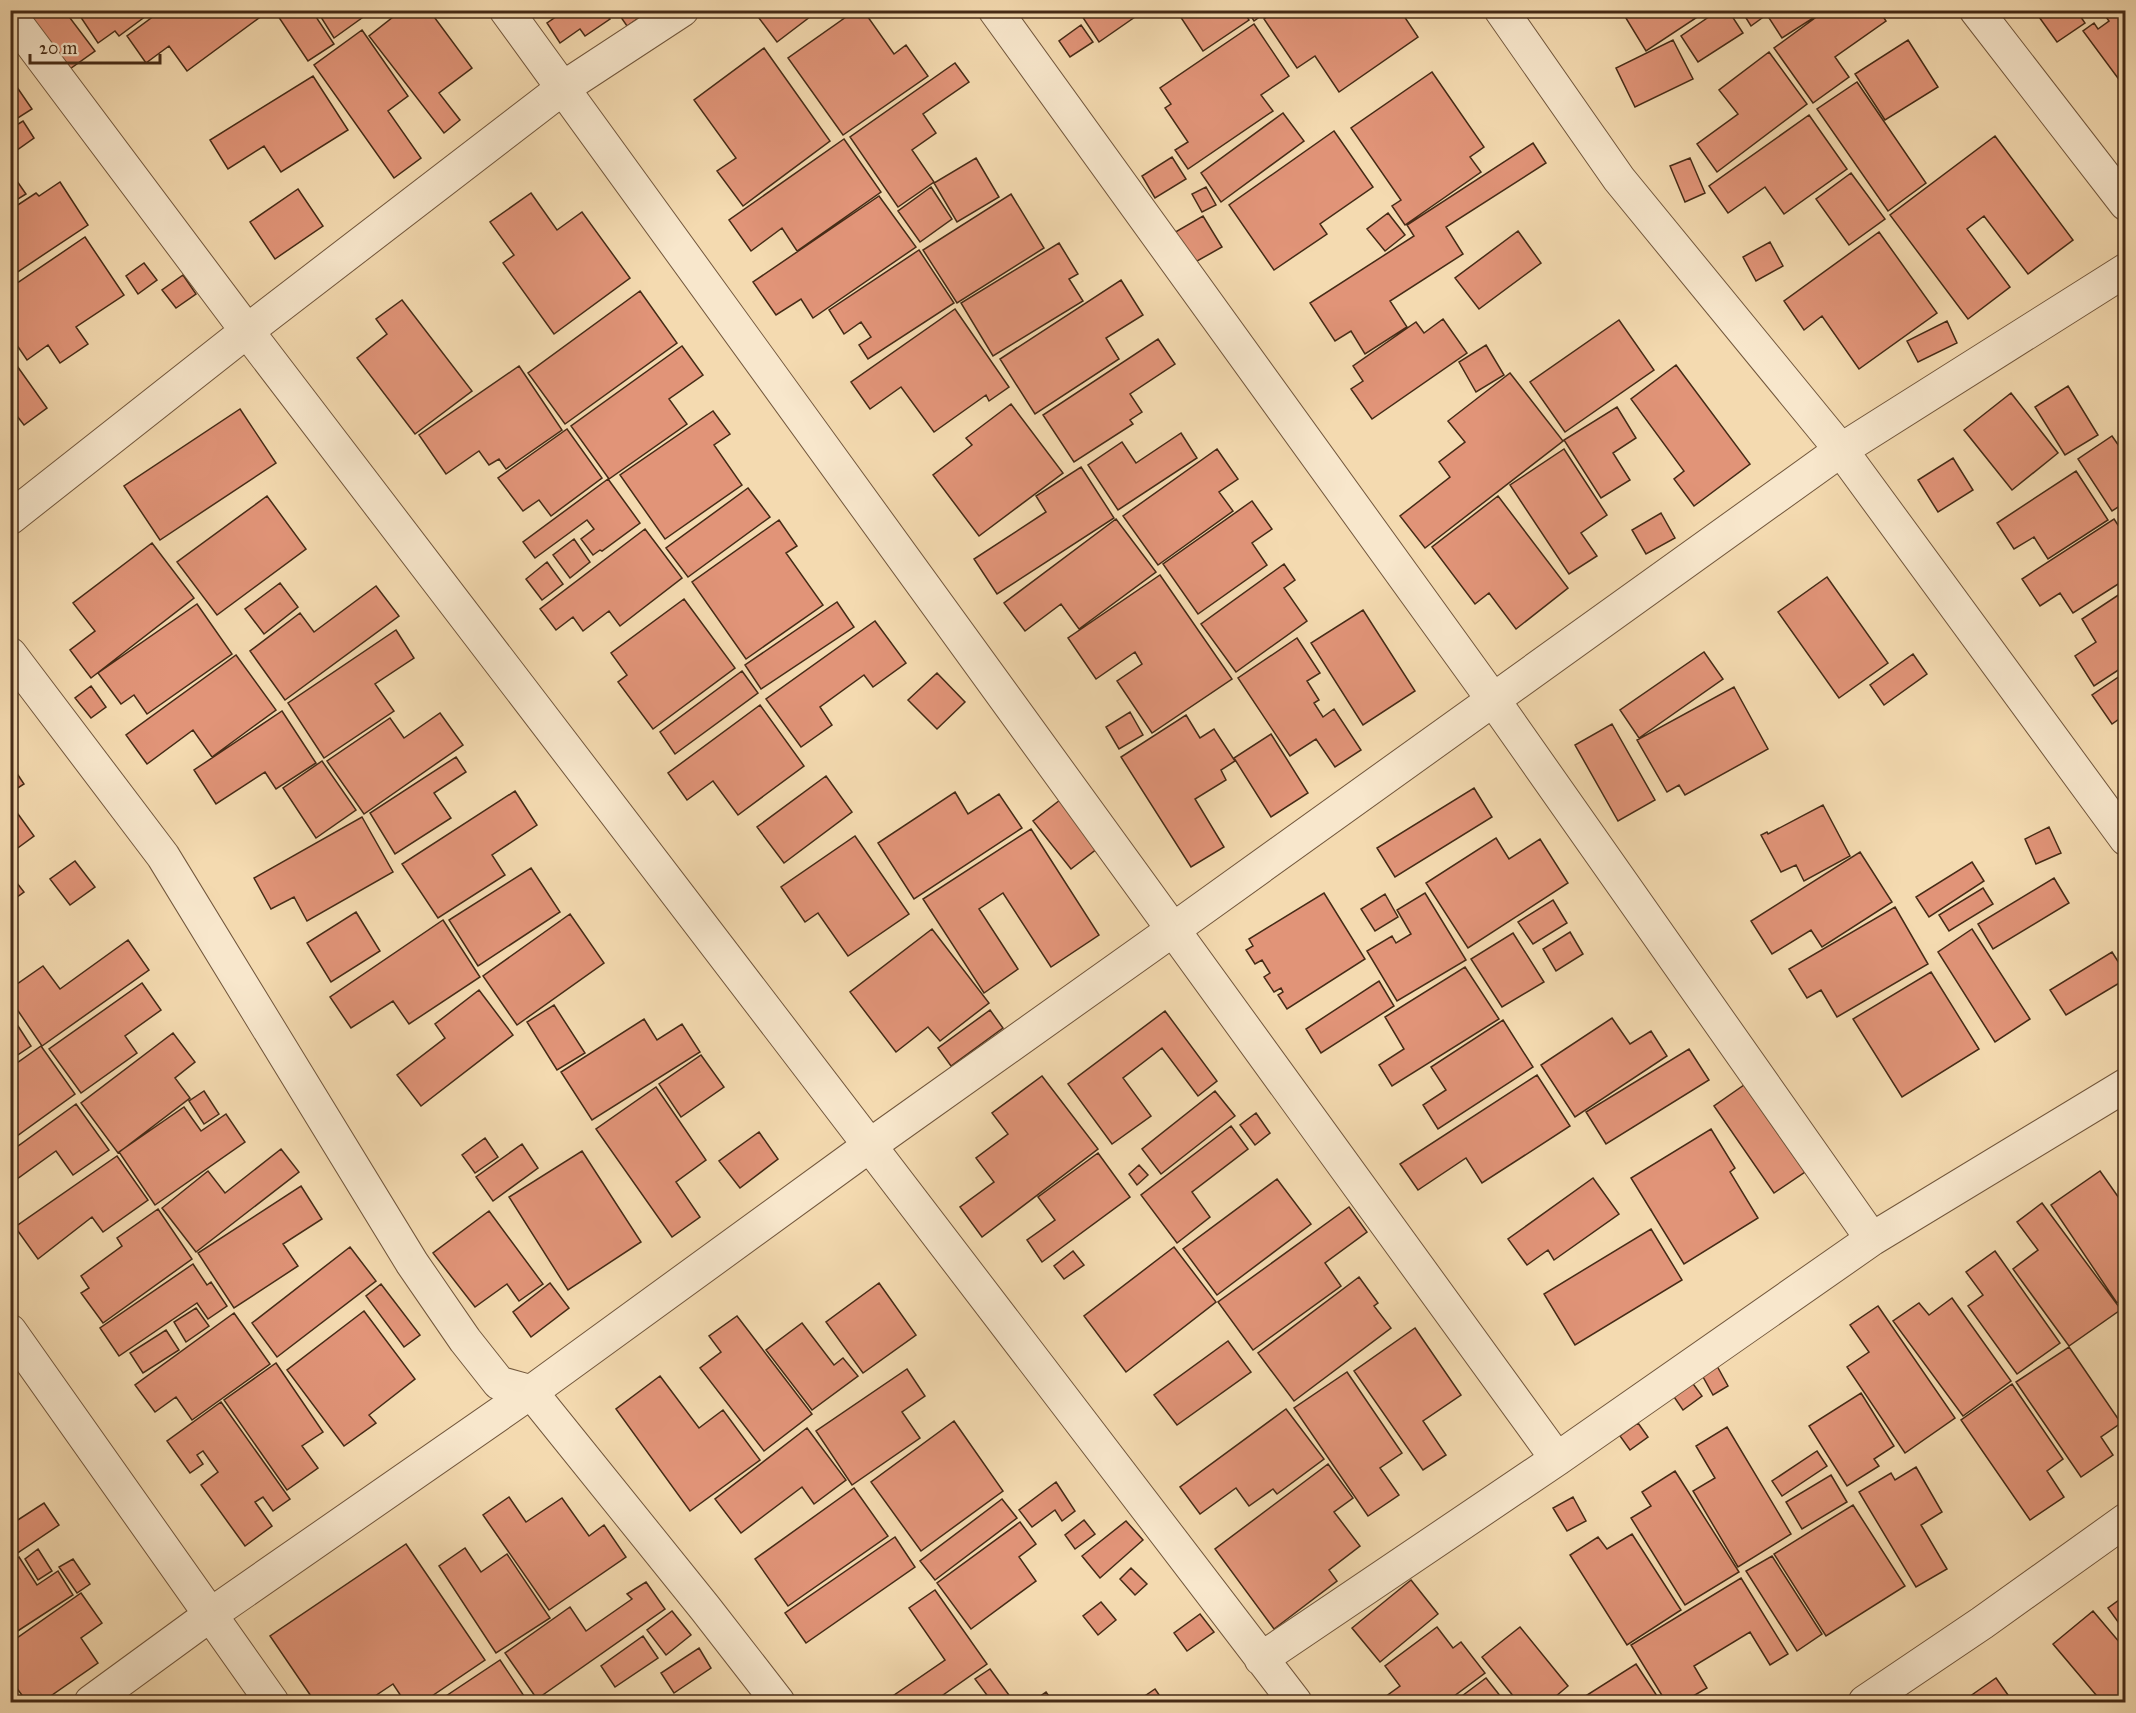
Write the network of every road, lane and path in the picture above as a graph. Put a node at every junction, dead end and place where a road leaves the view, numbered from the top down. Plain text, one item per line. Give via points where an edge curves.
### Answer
1 (506, 10) edge
2 (682, 10) edge
3 (995, 10) edge
4 (1501, 10) edge
5 (1976, 10) edge
6 (10, 15) edge
7 (563, 88) junction
8 (2126, 204) edge
9 (2126, 270) edge
10 (246, 331) junction
11 (1841, 450) junction
12 (10, 518) edge
13 (10, 654) edge
14 (1494, 701) junction
15 (2126, 839) edge
16 (1174, 929) junction
17 (2126, 1085) edge
18 (869, 1146) junction
19 (1872, 1239) junction
20 (10, 1331) edge
21 (531, 1392) junction
22 (1557, 1459) junction
23 (2126, 1520) edge
24 (210, 1615) junction
25 (1261, 1659) junction
26 (91, 1702) edge
27 (272, 1702) edge
28 (778, 1702) edge
29 (1295, 1702) edge
30 (1865, 1702) edge

1 - 7 street
2 - 7 street
3 - 14 street
4 - 11 street via 1619,179
5 - 8 street
6 - 10 street
7 - 10 street
7 - 16 street
9 - 11 street
10 - 12 street
10 - 18 street
11 - 14 street
11 - 15 street
13 - 21 street via 163,856 412,1263 465,1340 499,1383
14 - 16 street
14 - 19 street
16 - 18 street
16 - 22 street
17 - 19 street
18 - 21 street
18 - 25 street
19 - 22 street
20 - 24 street
21 - 24 street
21 - 28 street
22 - 25 street
23 - 30 street
24 - 26 street
24 - 27 street
25 - 29 street

